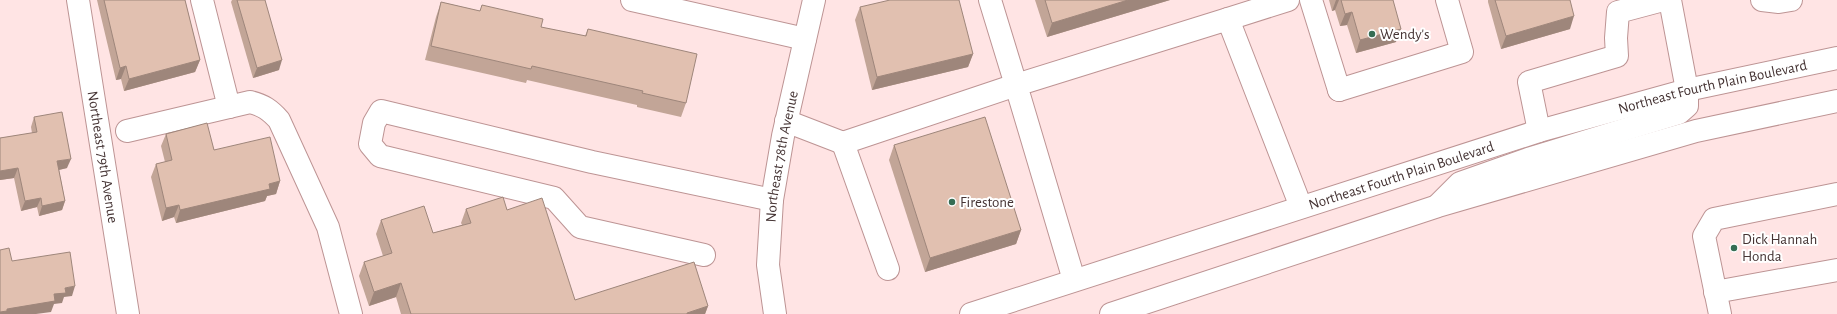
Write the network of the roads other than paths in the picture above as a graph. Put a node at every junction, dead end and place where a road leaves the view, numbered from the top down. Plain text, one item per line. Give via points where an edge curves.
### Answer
1 (78, 0) edge
2 (202, 0) edge
3 (632, 0) edge
4 (814, 0) edge
5 (990, 0) edge
6 (1288, 0) edge
7 (1311, 0) edge
8 (1322, 0) edge
9 (1446, 0) edge
10 (1663, 0) edge
11 (1670, 0) edge
12 (1762, 0) edge
13 (1791, 0) edge
14 (1228, 19) junction
15 (805, 39) junction
16 (1837, 58) edge
17 (1016, 85) junction
18 (1339, 90) junction
19 (1687, 90) junction
20 (1837, 101) edge
21 (229, 106) junction
22 (786, 121) junction
23 (127, 131) dead end
24 (1539, 131) junction
25 (843, 143) junction
26 (1837, 194) edge
27 (772, 200) junction
28 (1438, 206) junction
29 (1300, 207) junction
30 (704, 255) dead end
31 (888, 269) dead end
32 (1837, 270) edge
33 (1074, 280) junction
34 (1716, 292) junction
35 (128, 314) edge
36 (351, 314) edge
37 (775, 314) edge
38 (971, 314) edge
39 (1111, 314) edge
40 (1720, 314) edge

1 - 35 main road, Northeast 79th Avenue
2 - 21 main road
3 - 15 main road
4 - 15 main road, Northeast 78th Avenue
5 - 17 main road
6 - 14 main road
7 - 18 main road
8 - 18 main road via 1335,37
9 - 18 main road via 1462,52
10 - 24 main road via 1618,12 1617,56 1530,82
11 - 19 main road
12 - 13 main road
14 - 17 main road
14 - 29 main road
15 - 22 main road, Northeast 78th Avenue
16 - 19 main road, Northeast Fourth Plain Boulevard
17 - 25 main road
17 - 33 main road
19 - 24 main road, Northeast Fourth Plain Boulevard
19 - 28 main road via 1687,106 1679,113 1460,182
20 - 28 main road via 1696,131
21 - 23 main road
21 - 36 main road via 250,102 261,105 279,120 328,228
22 - 25 main road
22 - 27 main road, Northeast 78th Avenue
24 - 29 main road, Northeast Fourth Plain Boulevard
25 - 31 main road
26 - 34 main road via 1714,219 1704,236
27 - 30 main road via 592,162 380,111 374,123 370,144 380,156 554,198 580,227
27 - 37 main road, Northeast 78th Avenue via 768,265
28 - 39 main road
29 - 33 main road, Northeast Fourth Plain Boulevard
32 - 34 main road
33 - 38 main road, Northeast Fourth Plain Boulevard
34 - 40 main road

